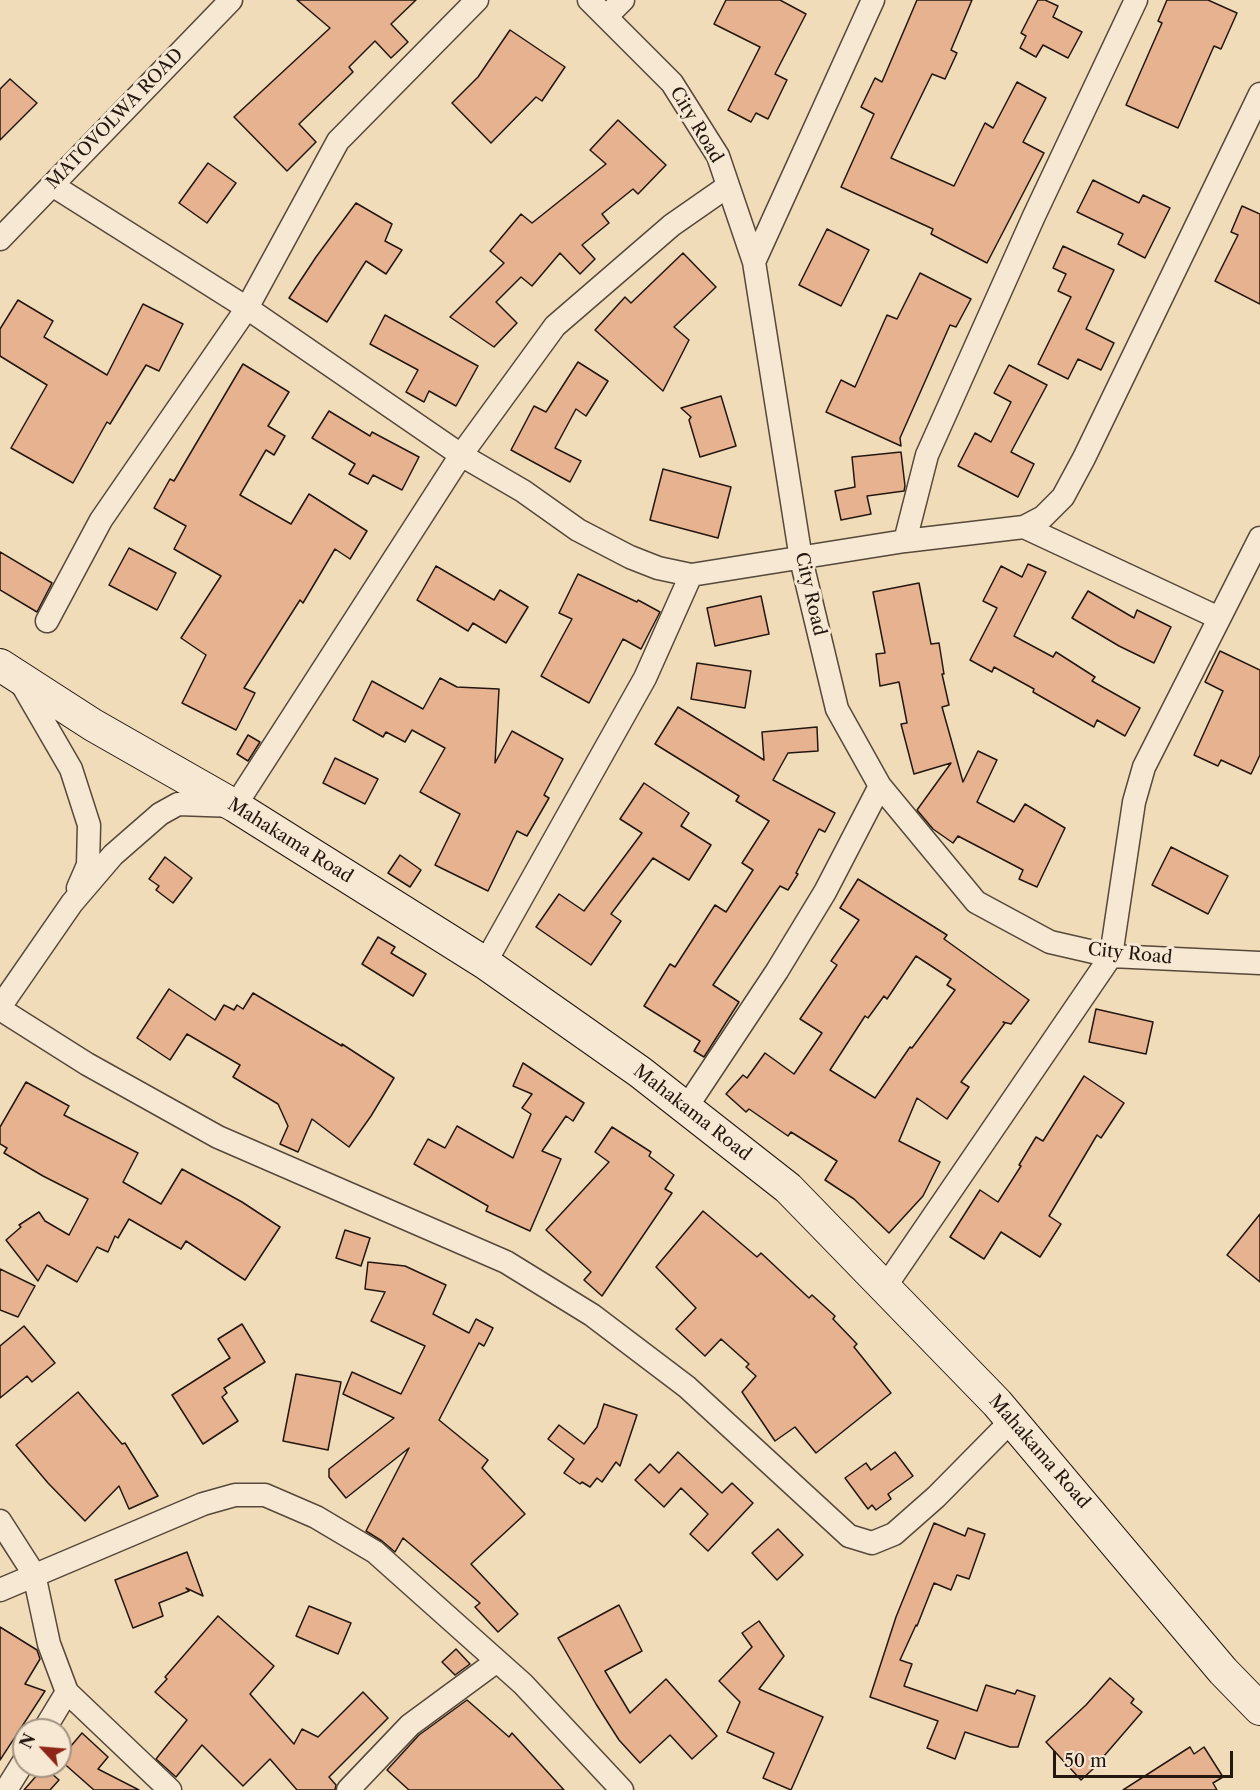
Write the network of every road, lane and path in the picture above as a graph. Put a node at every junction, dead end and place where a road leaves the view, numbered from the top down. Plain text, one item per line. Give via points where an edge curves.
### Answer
1 (231, 0) edge
2 (477, 0) edge
3 (589, 0) edge
4 (623, 0) edge
5 (873, 0) edge
6 (1136, 0) edge
7 (209, 8) edge
8 (606, 16) junction
9 (1260, 94) edge
10 (52, 185) junction
11 (728, 186) junction
12 (0, 238) edge
13 (754, 262) junction
14 (247, 308) junction
15 (461, 454) junction
16 (1024, 527) junction
17 (1260, 538) edge
18 (905, 541) junction
19 (801, 559) junction
20 (691, 575) junction
21 (1219, 618) junction
22 (47, 621) dead end
23 (9, 671) edge
24 (880, 786) junction
25 (235, 806) junction
26 (72, 903) junction
27 (1111, 956) junction
28 (485, 963) junction
29 (1260, 963) edge
30 (0, 1008) edge
31 (686, 1108) junction
32 (885, 1287) junction
33 (1012, 1420) junction
34 (0, 1521) edge
35 (34, 1574) junction
36 (0, 1590) edge
37 (497, 1660) junction
38 (67, 1692) junction
39 (1260, 1709) edge
40 (51, 1718) edge
41 (170, 1790) edge
42 (348, 1790) edge
43 (622, 1790) edge

1 - 7 street, MATOVOLWA ROAD
2 - 14 street via 338,141
3 - 8 street, City Road
4 - 8 street
5 - 13 street
6 - 18 street via 927,455
7 - 10 street, MATOVOLWA ROAD
8 - 11 street, City Road via 672,83 718,156
9 - 16 street via 1063,497 1043,517
10 - 12 street, MATOVOLWA ROAD
10 - 14 street
11 - 13 street, City Road
11 - 15 street via 672,225 555,326
13 - 19 street, City Road
14 - 15 street
14 - 22 street via 101,520
15 - 20 street via 578,530 630,557
15 - 25 street
16 - 18 street
16 - 21 street
17 - 21 street
18 - 19 street
19 - 20 street
19 - 24 street, City Road via 837,709
20 - 28 street via 645,678
21 - 27 street via 1137,787
23 - 25 street, Mahakama Road via 93,725
23 - 26 street via 72,769 89,825 88,865
24 - 27 street, City Road via 976,902 1050,942
24 - 31 street via 825,892
25 - 26 street via 178,804 160,814 113,855
25 - 28 street, Mahakama Road
26 - 30 street
27 - 29 street, City Road
27 - 32 street
28 - 31 street, Mahakama Road
30 - 33 street via 87,1064 218,1137 507,1262 592,1315 687,1387 849,1536 872,1543 894,1534
31 - 32 street, Mahakama Road via 788,1188
32 - 33 street, Mahakama Road
33 - 39 street, Mahakama Road via 1223,1671
34 - 35 street
35 - 36 street
35 - 37 street via 203,1504 235,1495 265,1495 316,1517 375,1552
35 - 38 street via 50,1644
37 - 42 street via 410,1725
37 - 43 street
38 - 40 street
38 - 41 street

